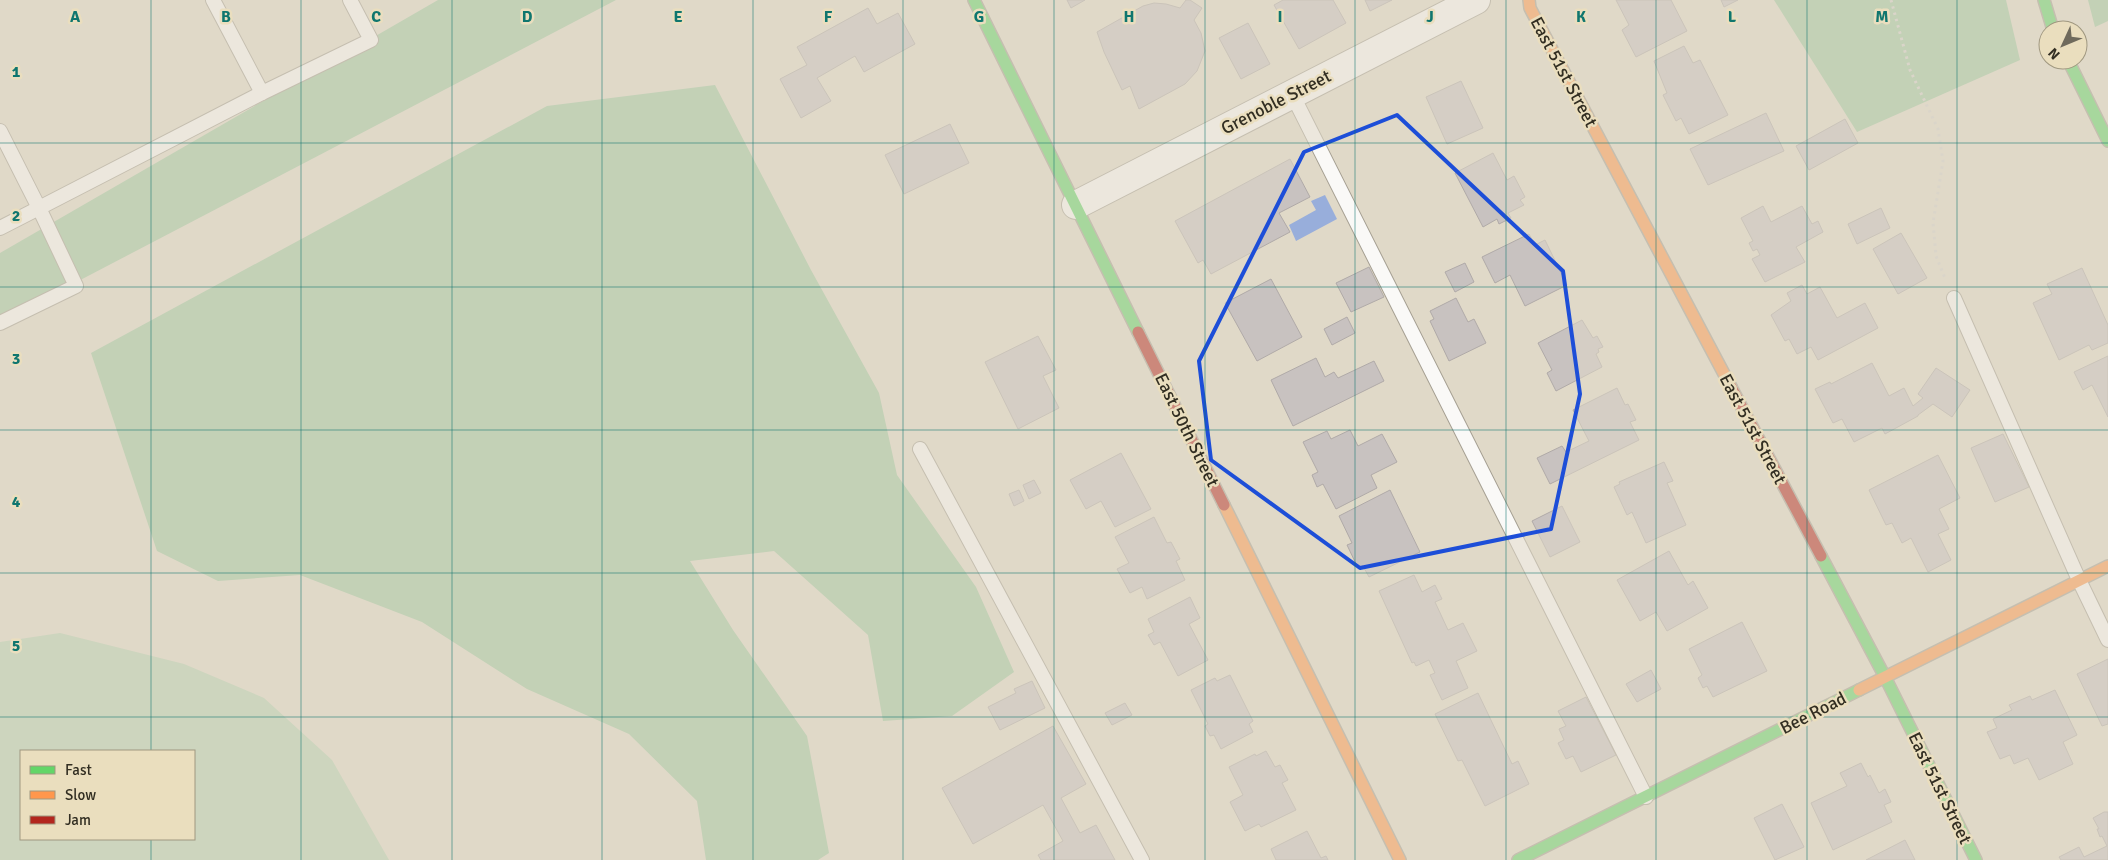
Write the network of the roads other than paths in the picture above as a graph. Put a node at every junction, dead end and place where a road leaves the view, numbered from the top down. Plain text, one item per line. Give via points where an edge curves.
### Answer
1 (214, 0) edge
2 (350, 0) edge
3 (974, 0) edge
4 (1476, 0) edge
5 (2044, 0) edge
6 (1526, 3) edge
7 (2049, 20) edge
8 (2073, 70) edge
9 (262, 93) junction
10 (1292, 94) junction
11 (0, 131) edge
12 (2108, 141) edge
13 (1076, 205) junction
14 (39, 208) junction
15 (0, 228) edge
16 (1954, 298) road end
17 (0, 323) edge
18 (920, 449) dead end
19 (2108, 566) edge
20 (2079, 580) junction
21 (2108, 640) edge
22 (1886, 677) junction
23 (1646, 797) junction
24 (1528, 858) edge
25 (1142, 860) edge
26 (1400, 860) edge
27 (1976, 860) edge

1 - 9 lane
2 - 9 lane via 370,40
3 - 13 street, East 50th Street
4 - 10 street, Grenoble Street
5 - 7 street
6 - 22 street, East 51st Street
8 - 12 street
9 - 14 lane
10 - 13 street, Grenoble Street
10 - 23 lane
11 - 14 lane
13 - 26 street, East 50th Street
14 - 15 lane
14 - 17 lane via 76,286
16 - 20 lane
18 - 25 lane
19 - 20 street, Bee Road
20 - 21 lane
20 - 22 street, Bee Road
22 - 23 street, Bee Road
22 - 27 street, East 51st Street
23 - 24 street, Bee Road

